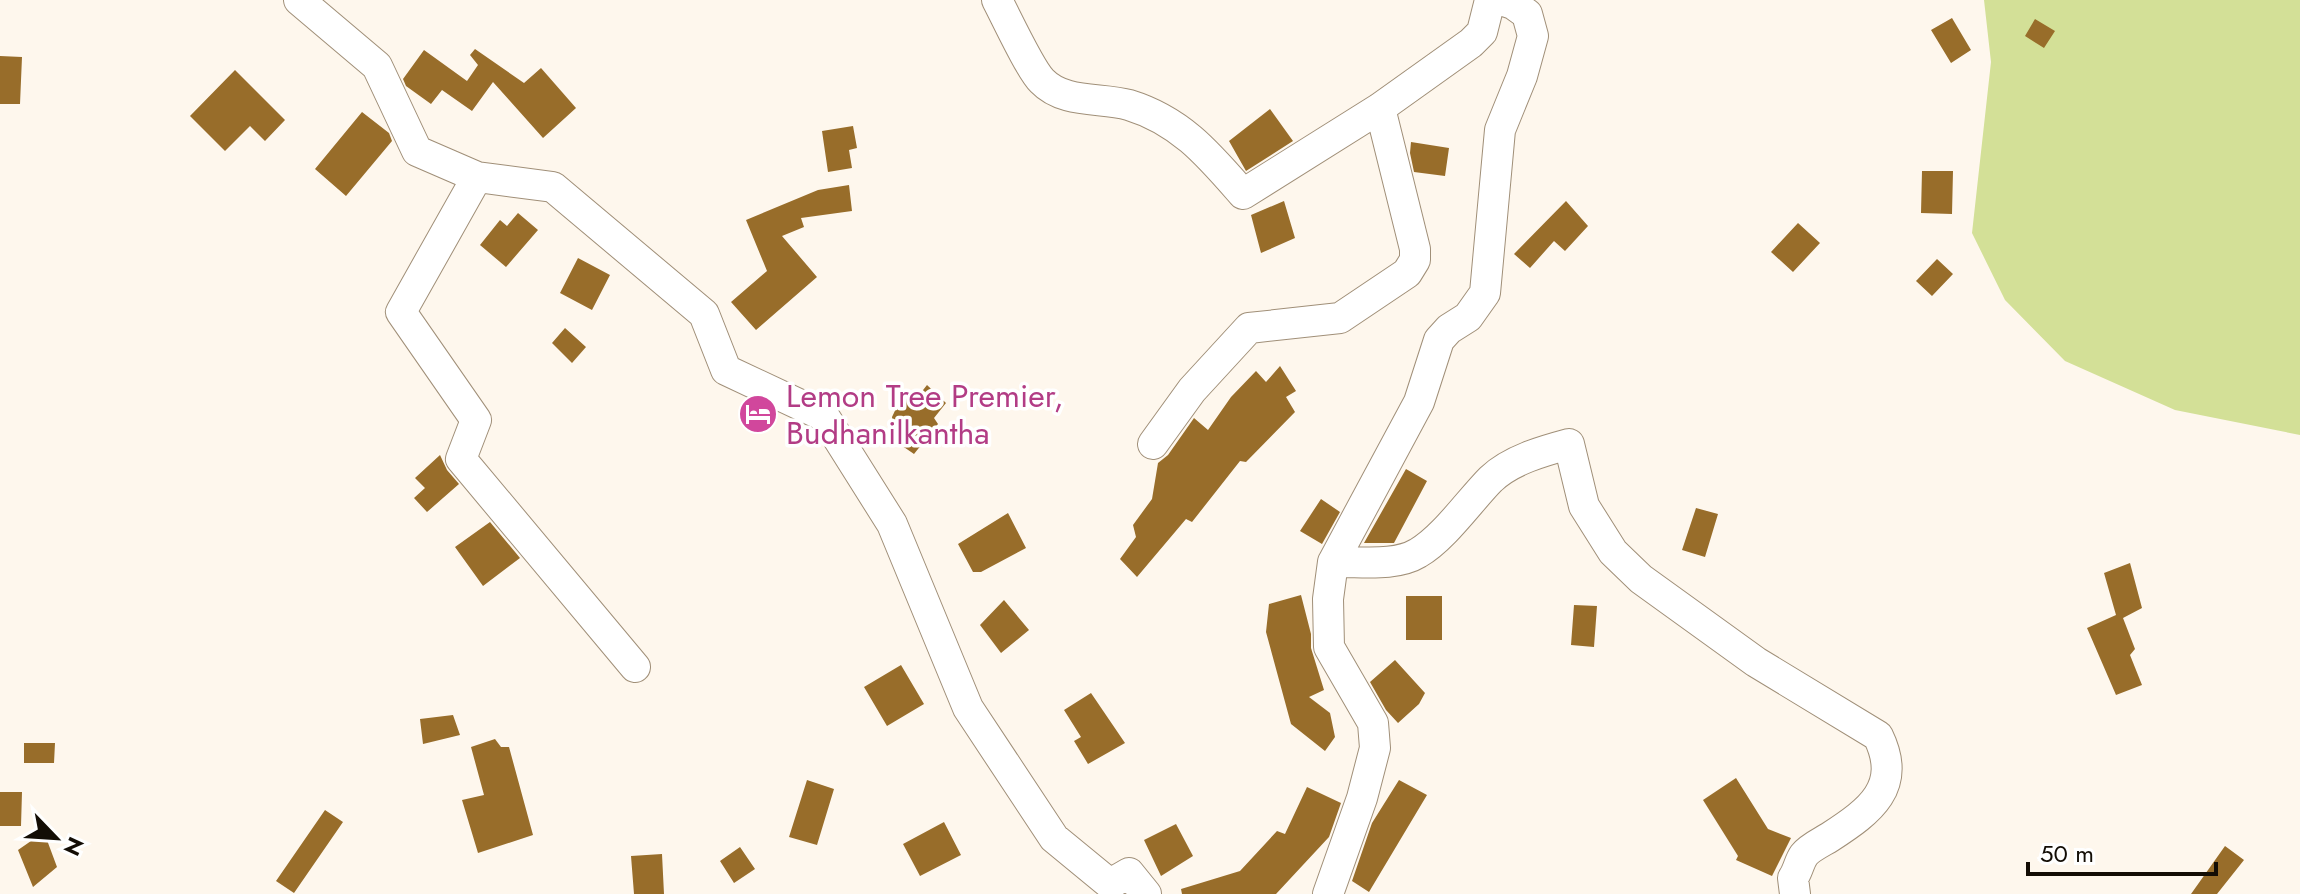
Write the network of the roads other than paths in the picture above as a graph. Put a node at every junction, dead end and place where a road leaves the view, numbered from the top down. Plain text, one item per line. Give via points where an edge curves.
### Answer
1 (299, 0) edge
2 (1490, 0) edge
3 (1501, 0) edge
4 (1003, 2) edge
5 (1380, 108) junction
6 (477, 177) junction
7 (1153, 444) dead end
8 (1333, 562) junction
9 (635, 667) dead end
10 (1129, 884) edge
11 (1328, 894) edge
12 (1795, 894) edge

1 - 6 street via 377,66 417,151
2 - 5 street via 1482,32 1471,43
3 - 8 street via 1527,14 1533,36 1500,130 1485,293 1468,317 1439,340 1419,402
4 - 5 street via 1041,80 1060,93 1129,105 1180,129 1243,194
5 - 7 street via 1415,249 1407,273 1340,318 1249,328 1192,390
6 - 9 street via 401,312 476,420 461,459
6 - 10 street via 553,187 704,314 726,370 824,416 892,524 968,708 1054,838
8 - 11 street via 1329,647 1373,723 1375,748
8 - 12 street via 1393,561 1417,553 1493,477 1535,453 1569,444 1584,506 1613,552 1641,579 1756,662 1878,736 1888,757 1886,779 1871,808 1804,855 1793,878

